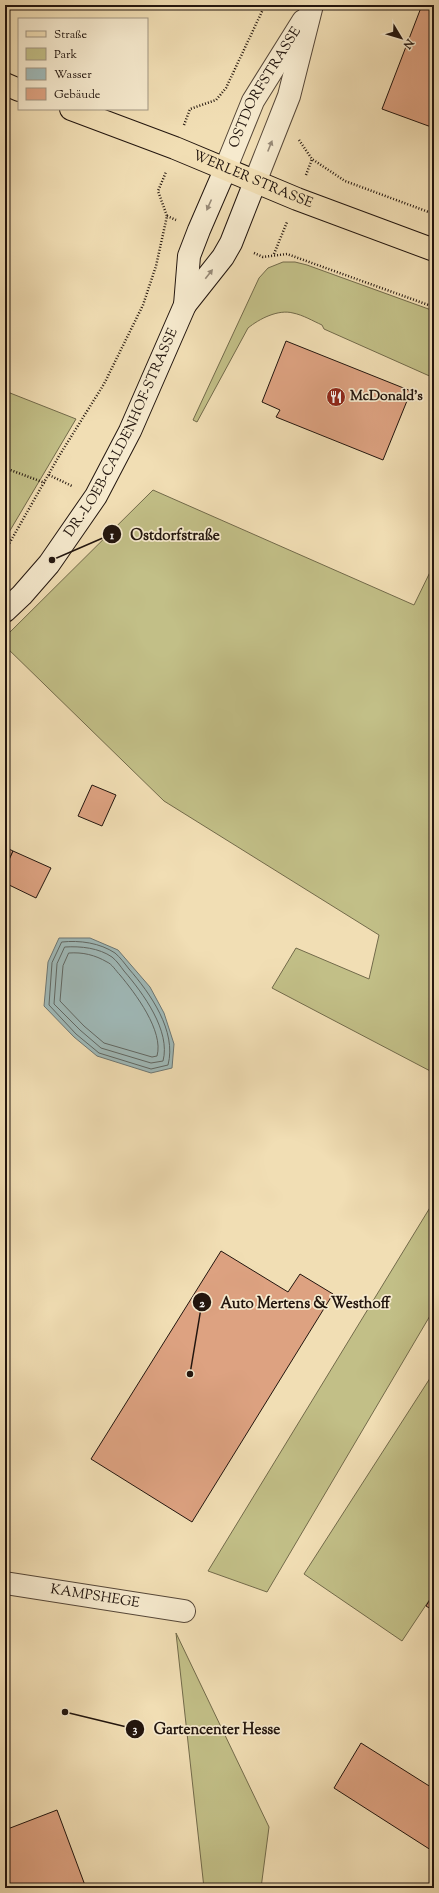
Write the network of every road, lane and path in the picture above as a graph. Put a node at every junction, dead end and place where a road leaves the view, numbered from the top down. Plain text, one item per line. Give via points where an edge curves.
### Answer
1 (265, 5) edge
2 (311, 6) edge
3 (5, 84) edge
4 (18, 90) edge
5 (74, 110) edge
6 (175, 148) junction
7 (312, 159) dead end
8 (225, 170) junction
9 (255, 182) junction
10 (434, 214) edge
11 (167, 216) junction
12 (199, 230) junction
13 (230, 243) junction
14 (434, 250) edge
15 (185, 305) junction
16 (434, 307) edge
17 (5, 468) edge
18 (45, 483) junction
19 (5, 551) edge
20 (5, 611) edge
21 (5, 1583) edge
22 (184, 1611) dead end

1 - 6 path via 226,88 216,100 190,109
2 - 8 main road, OSTDORFSTRASSE via 253,101
9 -> 2 main road, OSTDORFSTRASSE via 289,96
3 - 4 main road
5 - 6 main road, WERLER STRASSE
6 - 8 main road, WERLER STRASSE
6 - 11 path via 158,191
7 - 10 path via 345,181
8 - 9 main road, WERLER STRASSE
8 -> 12 main road, DR.-LOEB-CALDENHOF-STRASSE
9 - 13 main road, DR.-LOEB-CALDENHOF-STRASSE
9 - 14 main road, WERLER STRASSE
11 - 12 path
11 - 18 path via 156,266 142,305 104,384
12 - 15 main road, DR.-LOEB-CALDENHOF-STRASSE via 189,256
15 -> 13 main road, DR.-LOEB-CALDENHOF-STRASSE
13 - 16 path via 263,257 287,254
15 - 20 main road, DR.-LOEB-CALDENHOF-STRASSE via 130,431 96,496 52,560
17 - 18 path
18 - 19 path
21 - 22 main road, KAMPSHEGE

